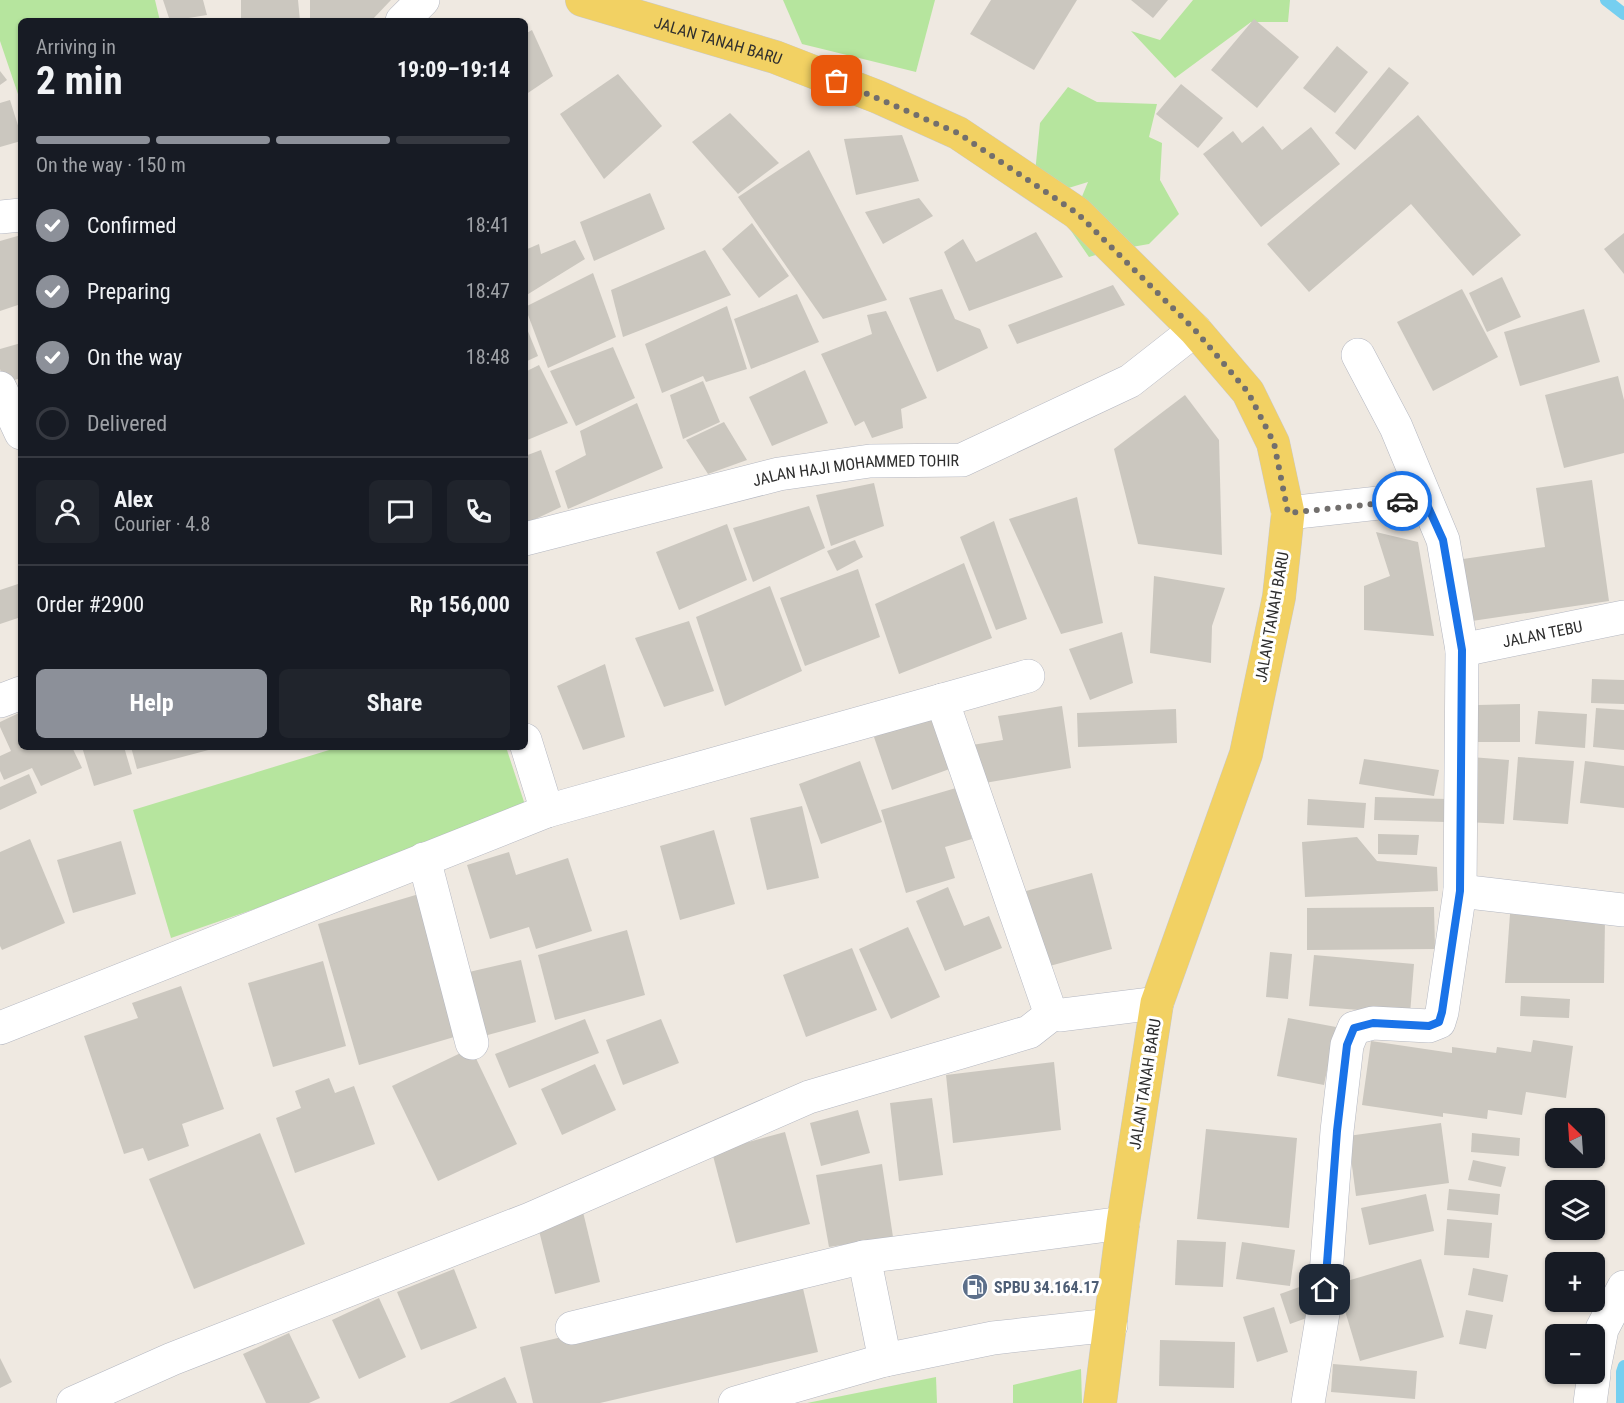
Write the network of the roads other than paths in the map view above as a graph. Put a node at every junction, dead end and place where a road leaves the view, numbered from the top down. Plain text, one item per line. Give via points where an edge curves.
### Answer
1 (423, 0) edge
2 (582, 0) edge
3 (405, 18) edge
4 (18, 215) edge
5 (0, 218) edge
6 (1195, 330) junction
7 (1358, 355) dead end
8 (0, 388) edge
9 (18, 427) edge
10 (1424, 498) junction
11 (1302, 512) junction
12 (528, 539) edge
13 (1624, 617) edge
14 (1462, 650) junction
15 (1028, 676) dead end
16 (18, 694) edge
17 (942, 700) junction
18 (0, 701) edge
19 (528, 750) edge
20 (547, 811) junction
21 (424, 859) junction
22 (1460, 891) junction
23 (1624, 910) edge
24 (1157, 1003) junction
25 (1052, 1014) junction
26 (0, 1029) edge
27 (472, 1042) dead end
28 (1123, 1223) junction
29 (864, 1257) junction
30 (1624, 1287) edge
31 (1605, 1324) edge
32 (1111, 1325) junction
33 (572, 1328) dead end
34 (885, 1360) junction
35 (1593, 1384) edge
36 (73, 1403) edge
37 (735, 1403) edge
38 (1100, 1403) edge
39 (1308, 1403) edge
40 (1590, 1403) edge

1 - 3 street
2 - 6 main road, JALAN TANAH BARU via 775,57 958,133 1077,213
4 - 5 street
6 - 11 main road, JALAN TANAH BARU via 1248,392
6 - 12 street, JALAN HAJI MOHAMMED TOHIR via 1130,381 962,460 870,461 779,474
7 - 10 street via 1396,427
8 - 9 street
10 - 11 street
10 - 14 street via 1443,540
11 - 24 main road, JALAN TANAH BARU via 1279,597 1246,754
13 - 14 street, JALAN TEBU
14 - 22 street
15 - 17 street
16 - 18 street
17 - 20 street
17 - 25 street
19 - 20 street
20 - 21 street
21 - 26 street
21 - 27 street
22 - 23 street
22 - 39 street via 1439,1022 1429,1026 1373,1023 1354,1028 1347,1045 1323,1313
24 - 25 street
24 - 28 main road, JALAN TANAH BARU
25 - 36 street via 1029,1032 809,1097 530,1219 172,1359
28 - 29 street
28 - 32 main road, JALAN TANAH BARU
29 - 33 street
29 - 34 street
30 - 31 street
32 - 34 street via 993,1338
32 - 38 main road, JALAN TANAH BARU
34 - 37 street
35 - 40 street

